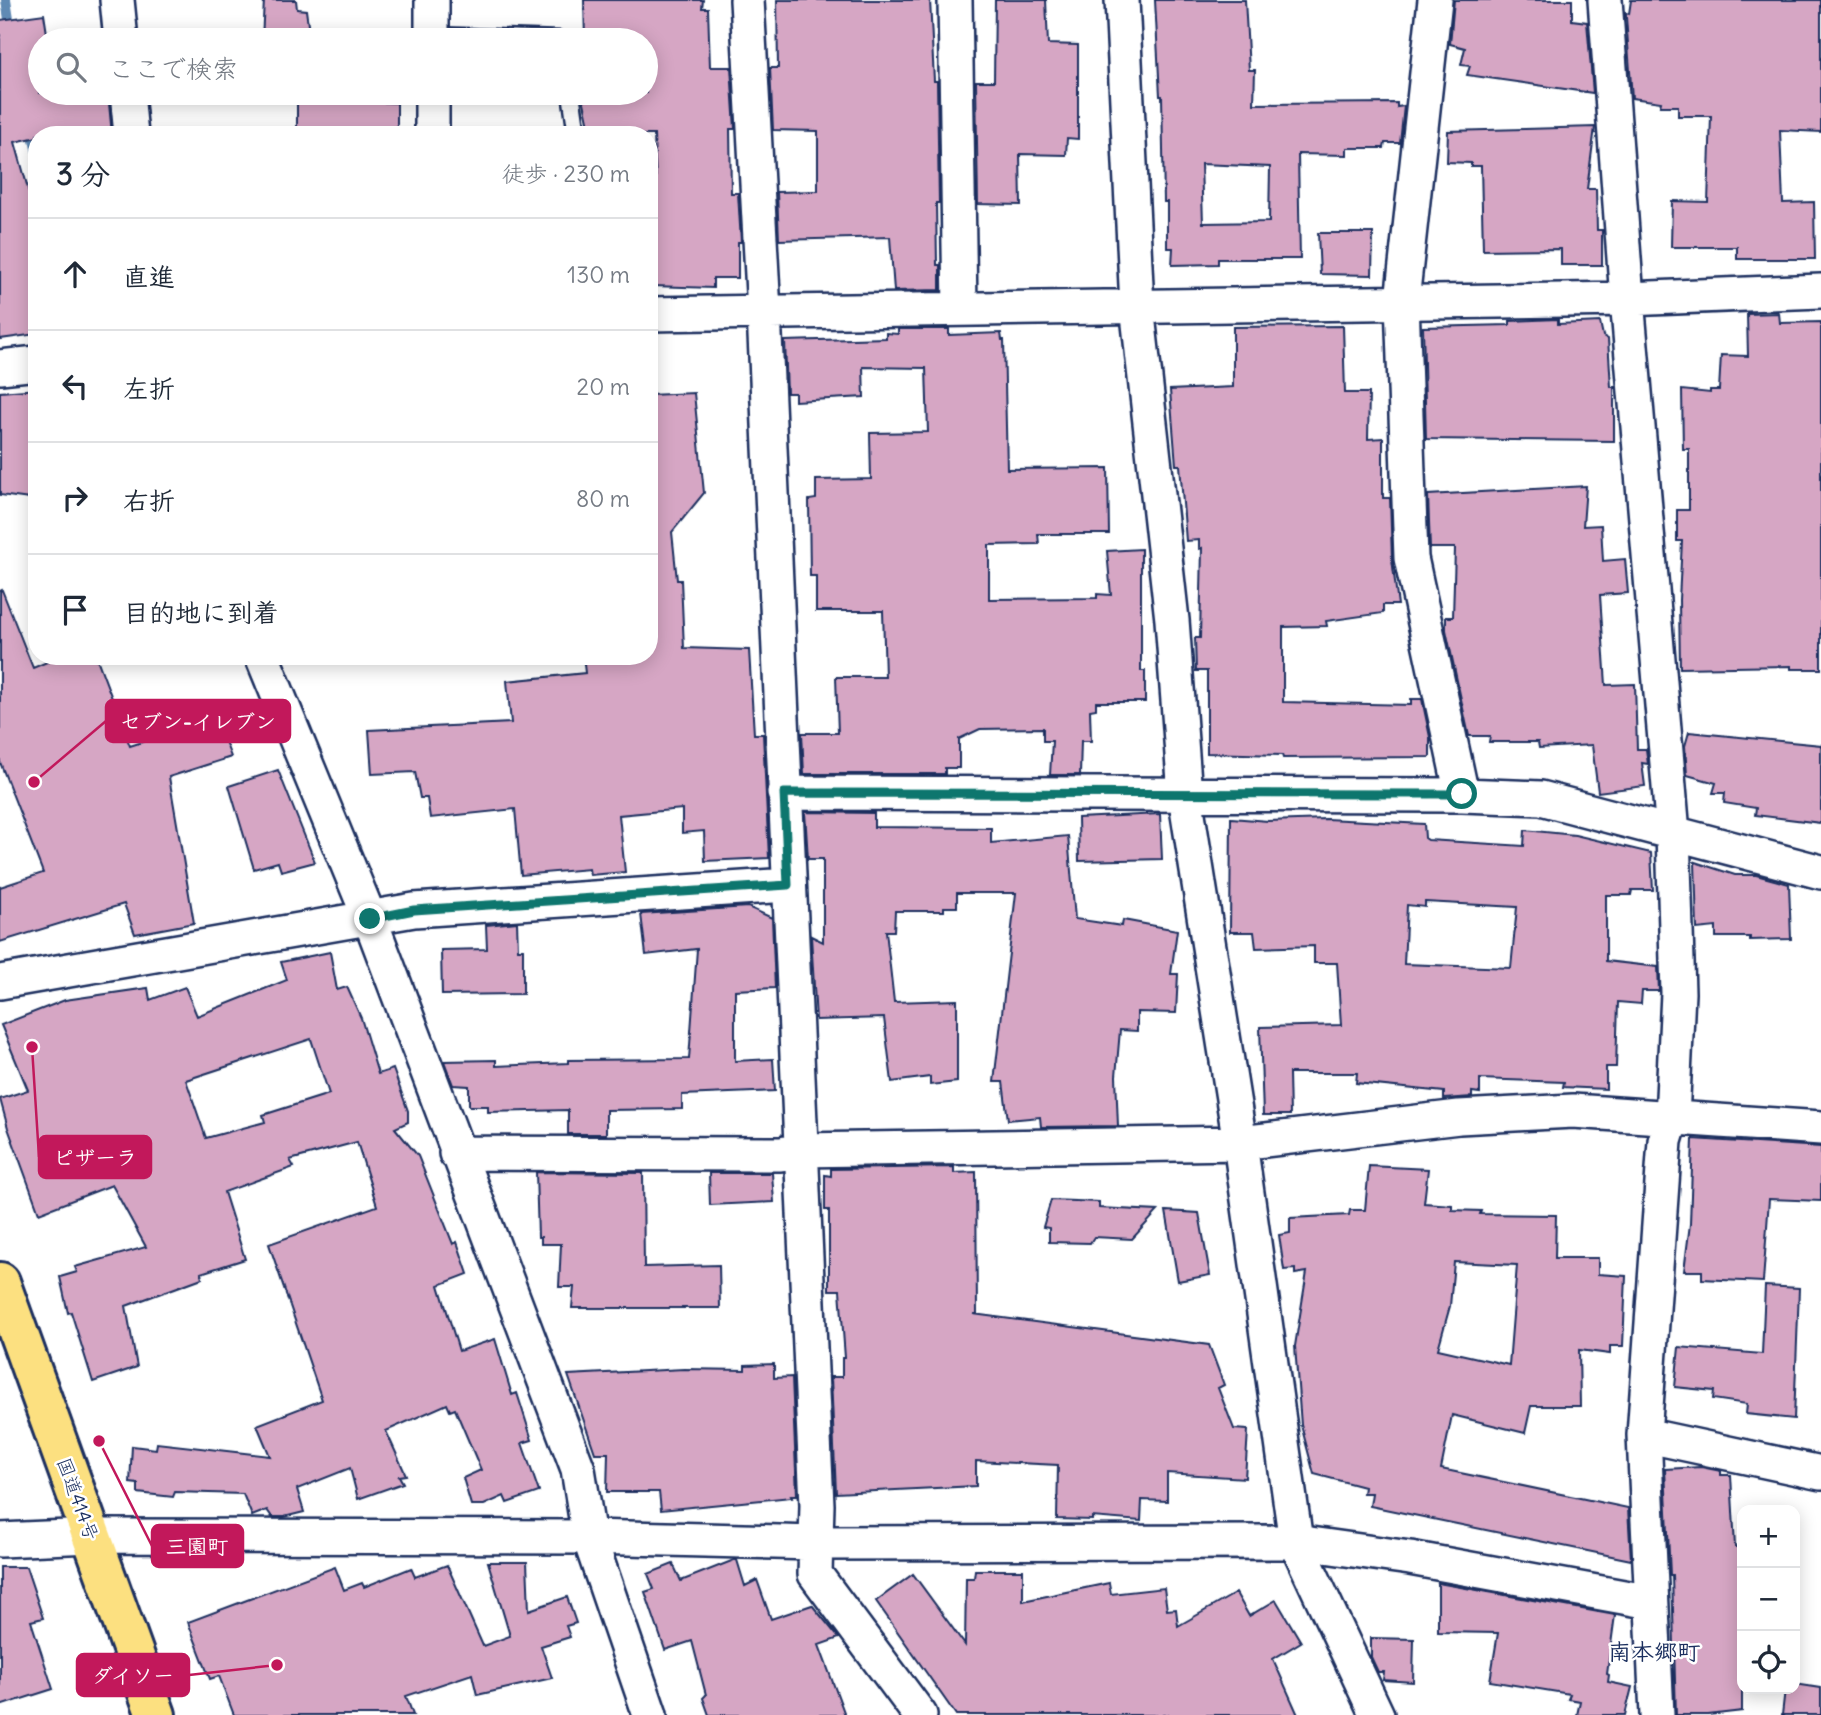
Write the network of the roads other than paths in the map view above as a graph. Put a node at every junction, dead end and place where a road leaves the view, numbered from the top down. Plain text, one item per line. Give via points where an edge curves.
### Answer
1 (117, 0) edge
2 (432, 0) edge
3 (747, 0) edge
4 (955, 0) edge
5 (1122, 0) edge
6 (1435, 0) edge
7 (1605, 0) edge
8 (120, 28) edge
9 (432, 28) edge
10 (128, 105) edge
11 (432, 105) edge
12 (573, 105) edge
13 (130, 126) edge
14 (432, 126) edge
15 (576, 126) edge
16 (1821, 291) edge
17 (1627, 299) junction
18 (1402, 301) junction
19 (1137, 306) junction
20 (960, 308) junction
21 (764, 312) junction
22 (658, 314) edge
23 (28, 364) edge
24 (0, 368) edge
25 (266, 665) edge
26 (784, 793) junction
27 (1185, 794) junction
28 (1462, 794) junction
29 (1673, 832) junction
30 (1821, 872) edge
31 (788, 885) junction
32 (370, 919) junction
33 (0, 982) edge
34 (1672, 1118) junction
35 (1821, 1128) edge
36 (1240, 1143) junction
37 (799, 1150) junction
38 (456, 1153) junction
39 (0, 1282) edge
40 (1644, 1435) junction
41 (1821, 1472) edge
42 (91, 1536) junction
43 (589, 1538) junction
44 (0, 1540) edge
45 (1296, 1542) junction
46 (815, 1544) junction
47 (1651, 1602) junction
48 (156, 1715) edge
49 (650, 1715) edge
50 (920, 1715) edge
51 (1377, 1715) edge
52 (1657, 1715) edge

1 - 8 street
2 - 9 street
3 - 21 street
4 - 20 street
5 - 19 street
6 - 18 street
7 - 17 street
10 - 13 street
11 - 14 street
12 - 15 lane
16 - 17 street
17 - 18 street
17 - 29 street
18 - 19 street
18 - 28 street via 1411,558
19 - 20 street
19 - 27 street via 1172,620
20 - 21 street
21 - 22 street
21 - 26 street
23 - 24 street
25 - 32 street
26 - 27 street
26 - 31 street
27 - 28 street
27 - 36 street
28 - 29 street via 1541,797
29 - 30 street
29 - 34 street via 1678,993
31 - 32 street via 414,910
31 - 37 street
32 - 33 street
32 - 38 street
34 - 35 street
34 - 36 street via 1573,1111 1459,1117
34 - 40 street via 1665,1141
36 - 37 street
36 - 45 street
37 - 38 street via 781,1154
37 - 46 street via 817,1505
38 - 43 street via 578,1469
39 - 42 highway, 国道414号
40 - 41 street
40 - 47 street
42 - 43 street
42 - 44 street
42 - 48 highway, 国道414号
43 - 46 street
43 - 49 street
45 - 46 street
45 - 47 street
45 - 51 street
46 - 50 street via 816,1574
47 - 52 street

